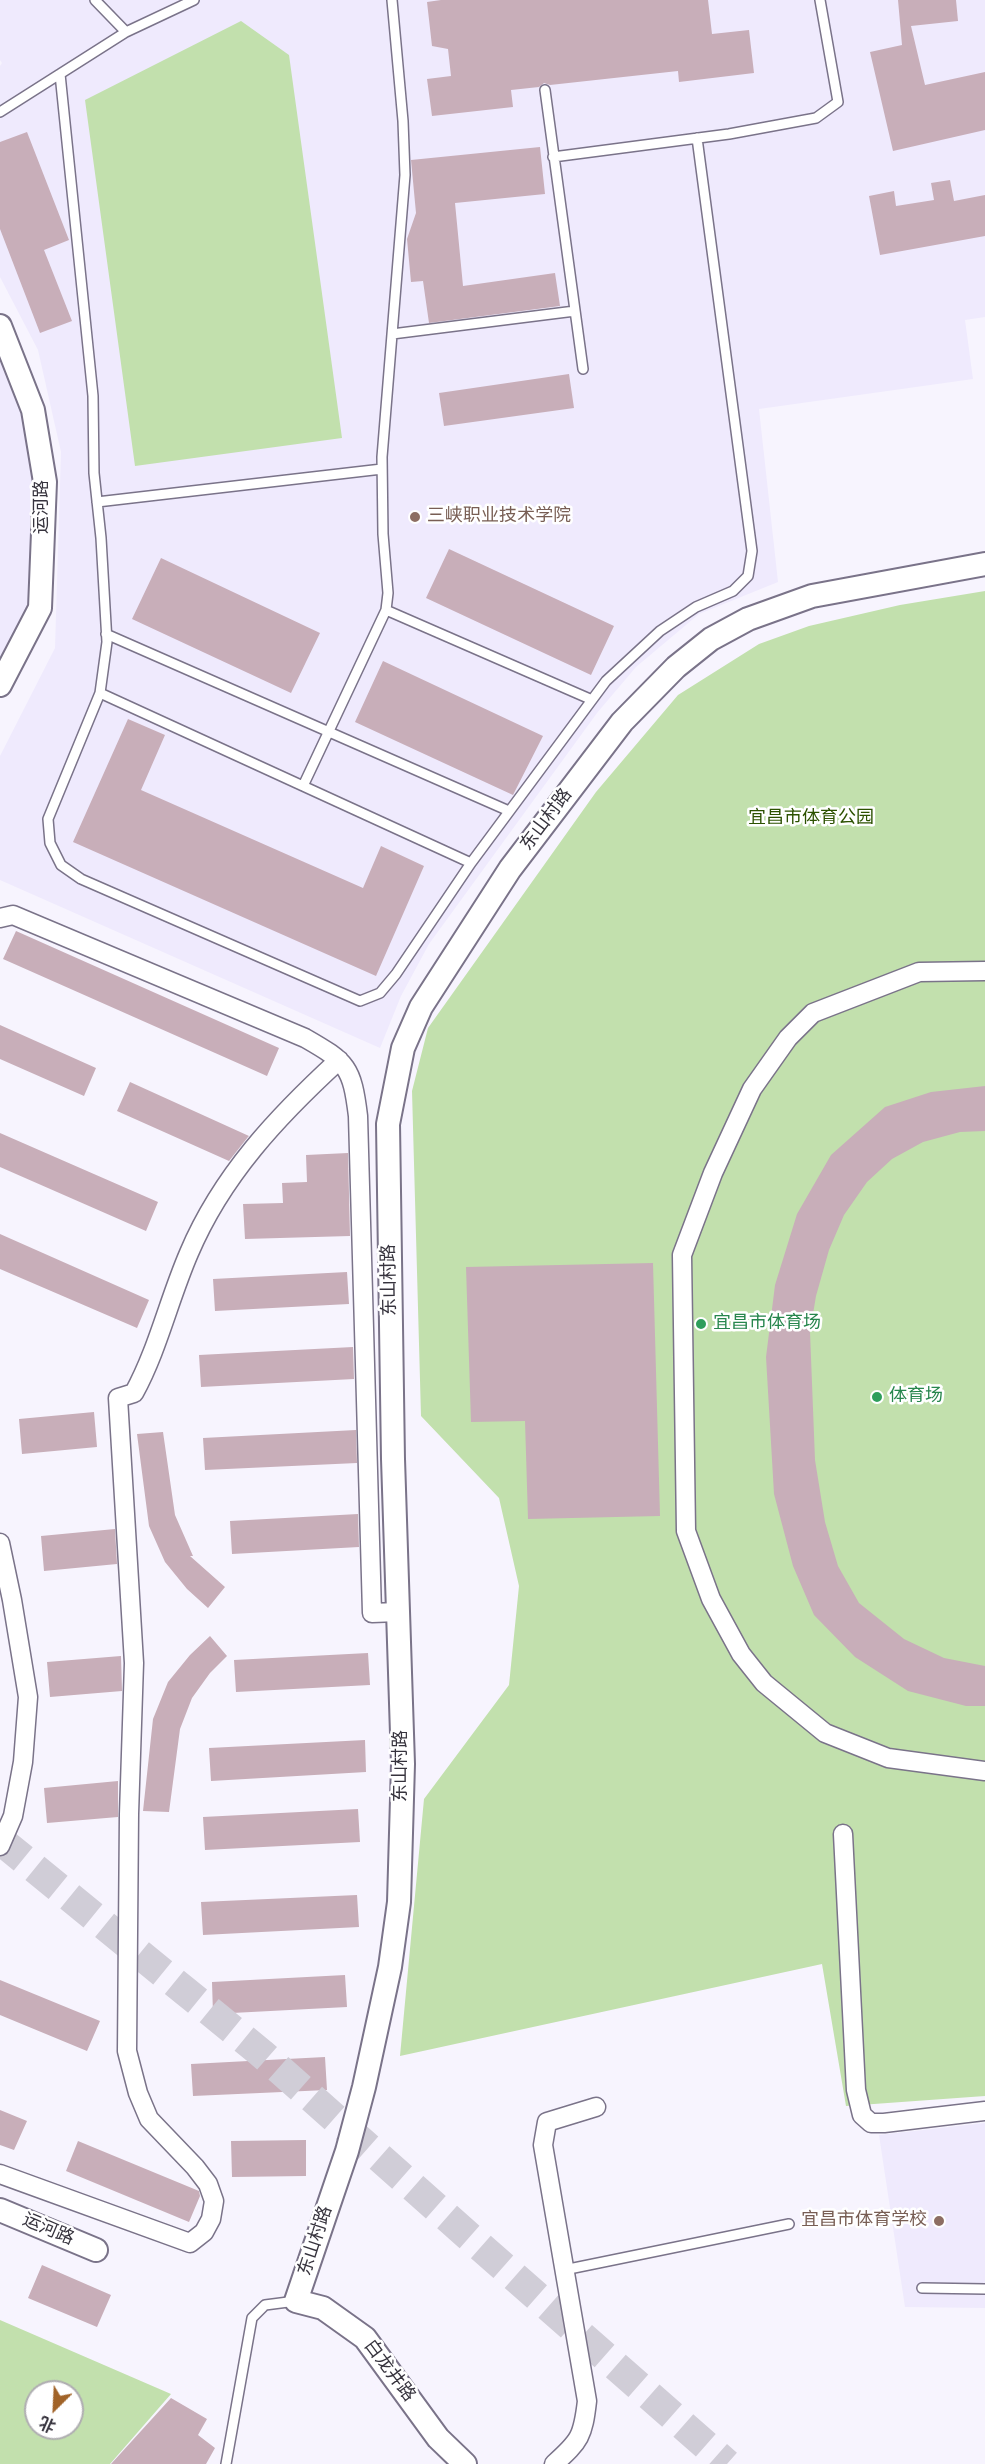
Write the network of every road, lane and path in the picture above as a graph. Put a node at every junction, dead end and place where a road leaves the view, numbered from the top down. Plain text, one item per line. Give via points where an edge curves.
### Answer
1 (95, 0) edge
2 (194, 0) edge
3 (392, 0) edge
4 (820, 0) edge
5 (126, 32) junction
6 (60, 74) junction
7 (545, 90) dead end
8 (0, 112) edge
9 (697, 138) junction
10 (553, 157) junction
11 (575, 311) junction
12 (0, 326) edge
13 (392, 334) junction
14 (583, 369) dead end
15 (382, 469) junction
16 (98, 502) junction
17 (985, 564) edge
18 (386, 610) junction
19 (106, 634) junction
20 (0, 685) edge
21 (100, 693) junction
22 (590, 699) junction
23 (328, 732) junction
24 (303, 786) junction
25 (509, 812) junction
26 (471, 863) junction
27 (0, 918) edge
28 (985, 971) edge
29 (339, 1060) junction
30 (0, 1543) edge
31 (398, 1612) junction
32 (985, 1771) edge
33 (843, 1834) dead end
34 (0, 1846) edge
35 (596, 2107) dead end
36 (985, 2111) edge
37 (0, 2174) edge
38 (0, 2210) edge
39 (789, 2224) dead end
40 (96, 2250) dead end
41 (564, 2270) junction
42 (922, 2288) dead end
43 (985, 2289) edge
44 (296, 2301) junction
45 (226, 2464) edge
46 (465, 2464) edge
47 (554, 2464) edge

1 - 5 lane
2 - 5 lane
3 - 13 lane via 405,175
4 - 9 lane via 838,102 816,118
5 - 6 lane
6 - 8 lane
6 - 16 lane via 93,396
7 - 10 lane
9 - 10 lane
9 - 22 lane via 752,551 748,576 733,591 696,607 660,631
10 - 11 lane
11 - 13 lane
11 - 14 lane
12 - 20 street, 运河路 via 8,357 33,410 45,482 40,608
13 - 15 lane
15 - 16 lane
15 - 18 lane
16 - 19 lane
17 - 31 street, 东山村路 via 812,596 748,619 711,639 676,667 622,722 510,869 421,1006 403,1047 388,1124
18 - 22 lane
18 - 23 lane
19 - 21 lane
19 - 23 lane
21 - 24 lane
21 - 26 lane via 48,819 50,843 61,865 81,879 360,1001 380,993 396,974
22 - 25 lane
23 - 24 lane
23 - 25 lane
24 - 26 lane
25 - 26 lane
27 - 29 street via 13,915 305,1038
28 - 32 street via 919,972 813,1013 788,1038 752,1089 713,1173 682,1255 686,1531 711,1599 741,1654 764,1683 825,1733 888,1758
29 - 31 street via 350,1074 358,1116 372,1613
29 - 37 street via 297,1098 252,1148 210,1208 189,1253 146,1371 134,1393 118,1398 134,1663 127,2052 149,2119 208,2184 214,2201 211,2219 204,2232 190,2243
30 - 34 street via 28,1697 23,1762 13,1816
31 - 44 street, 东山村路 via 403,1764 399,1902 390,1967 362,2098
33 - 36 street via 856,2090 862,2115 871,2123 884,2123
35 - 41 street via 547,2122 543,2145
38 - 40 street, 运河路
39 - 41 lane
41 - 47 street via 587,2401 584,2429 574,2446
42 - 43 lane
44 - 45 lane via 265,2305 252,2318
44 - 46 street, 白龙井路 via 323,2308 365,2337 438,2438

